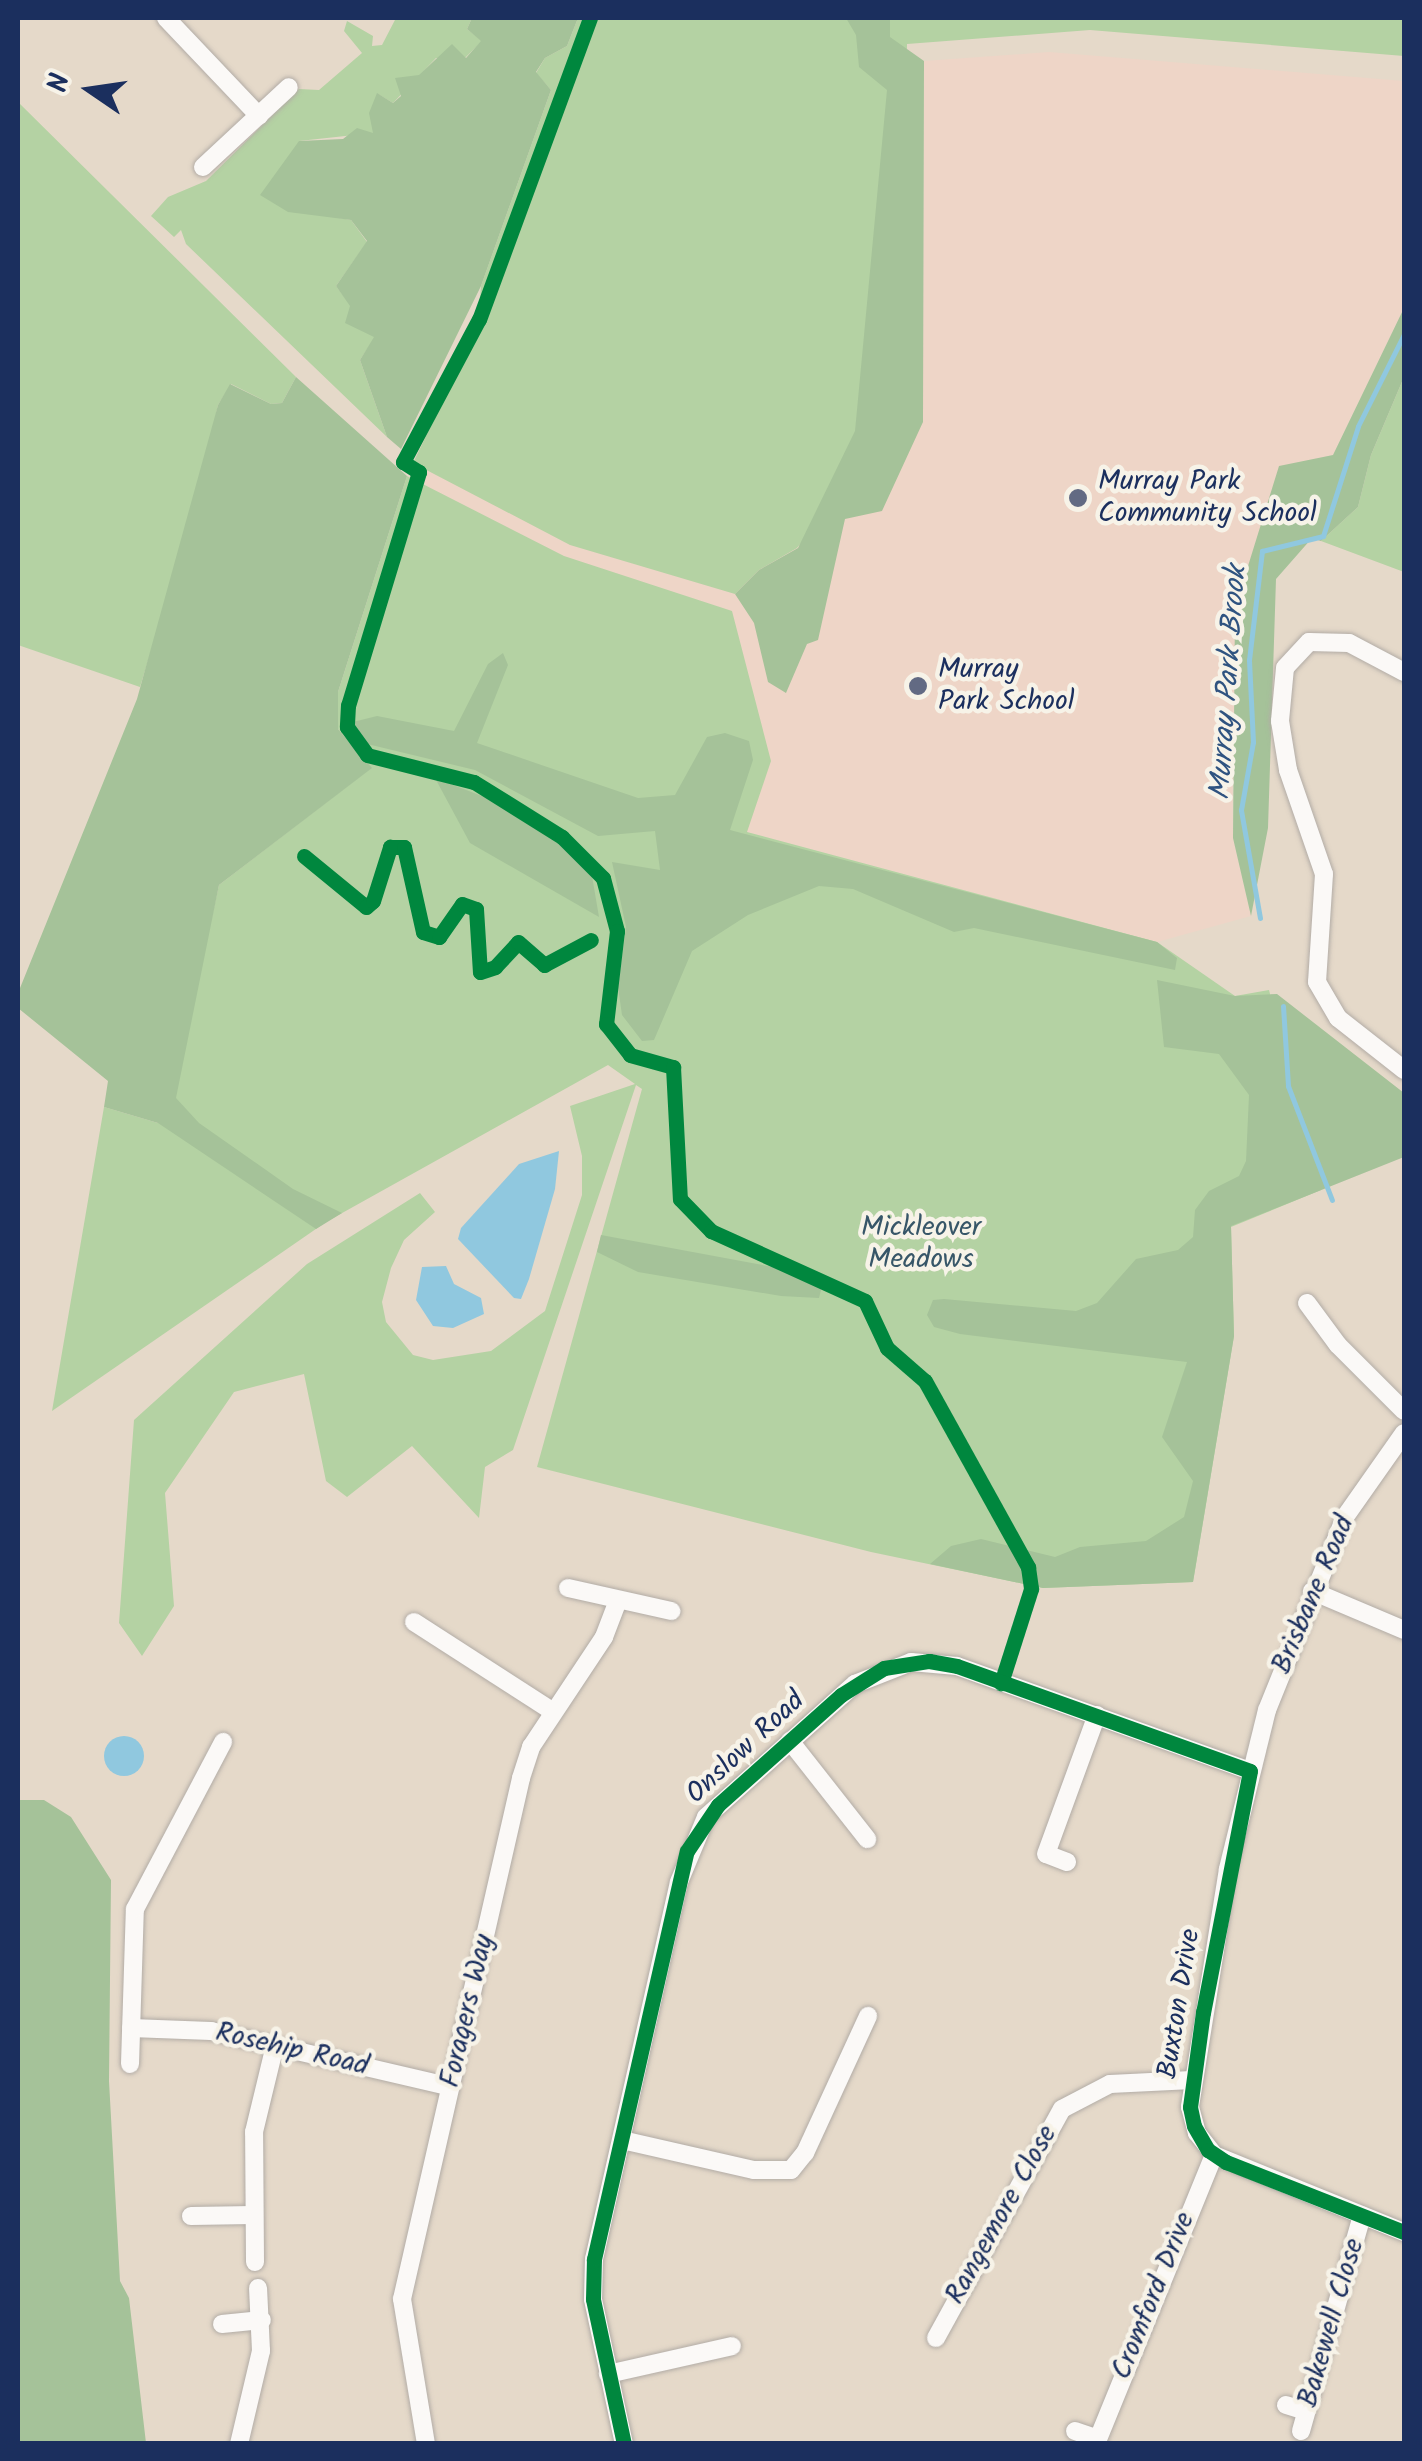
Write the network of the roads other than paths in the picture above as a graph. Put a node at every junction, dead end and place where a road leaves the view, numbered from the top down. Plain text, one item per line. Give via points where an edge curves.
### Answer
1 (166, 18) edge
2 (289, 88) dead end
3 (258, 116) junction
4 (203, 167) dead end
5 (1404, 672) edge
6 (1404, 1070) edge
7 (1307, 1303) dead end
8 (1326, 1330) junction
9 (1308, 1342) dead end
10 (1404, 1410) edge
11 (1404, 1433) edge
12 (568, 1588) dead end
13 (1312, 1591) junction
14 (618, 1601) junction
15 (671, 1611) dead end
16 (414, 1622) dead end
17 (1404, 1630) edge
18 (552, 1710) junction
19 (1098, 1716) junction
20 (223, 1742) dead end
21 (790, 1742) junction
22 (1250, 1770) junction
23 (855, 1833) dead end
24 (1067, 1862) dead end
25 (868, 2016) dead end
26 (131, 2028) junction
27 (275, 2045) junction
28 (130, 2064) dead end
29 (1192, 2080) junction
30 (451, 2087) junction
31 (622, 2140) junction
32 (1214, 2156) junction
33 (253, 2215) junction
34 (1362, 2215) junction
35 (191, 2216) dead end
36 (1404, 2232) edge
37 (256, 2262) dead end
38 (258, 2288) dead end
39 (262, 2320) junction
40 (222, 2324) dead end
41 (936, 2338) dead end
42 (732, 2346) dead end
43 (608, 2374) junction
44 (1286, 2405) dead end
45 (1306, 2411) junction
46 (1075, 2431) dead end
47 (1301, 2431) dead end
48 (1097, 2441) edge
49 (239, 2444) edge
50 (426, 2444) edge
51 (624, 2444) edge

1 - 3 street
2 - 3 street
3 - 4 street
5 - 6 street via 1349,642 1309,642 1285,668 1280,721 1288,770 1324,874 1314,974 1338,1018
7 - 8 street
8 - 9 street
8 - 10 street
11 - 13 street, Brisbane Road via 1358,1493
12 - 14 street
13 - 17 street
13 - 22 street, Brisbane Road
14 - 15 street
14 - 18 street, Foragers Way via 604,1638
16 - 18 street
18 - 30 street, Foragers Way via 521,1778
19 - 21 street, Onslow Road via 956,1666 911,1662 855,1684
19 - 22 street, Onslow Road
19 - 24 street via 1046,1854
20 - 26 street via 135,1908
21 - 23 street
21 - 31 street, Onslow Road via 706,1817 691,1840
22 - 29 street, Buxton Drive
25 - 31 street via 850,2034 805,2153 790,2170 771,2173
26 - 27 street, Rosehip Road via 211,2031
26 - 28 street
27 - 30 street, Rosehip Road
27 - 33 street via 254,2132
29 - 32 street, Buxton Drive via 1191,2116
29 - 41 street, Rangemore Close via 1110,2084 1062,2108
30 - 50 street, Foragers Way via 402,2299
31 - 43 street, Onslow Road via 592,2284
32 - 34 street
32 - 48 street, Cromford Drive
33 - 35 street
33 - 37 street
34 - 36 street
34 - 45 street, Bakewell Close
38 - 39 street
39 - 40 street
39 - 49 street
42 - 43 street via 712,2361
43 - 51 street, Onslow Road
44 - 45 street
45 - 47 street, Bakewell Close
46 - 48 street, Cromford Drive

